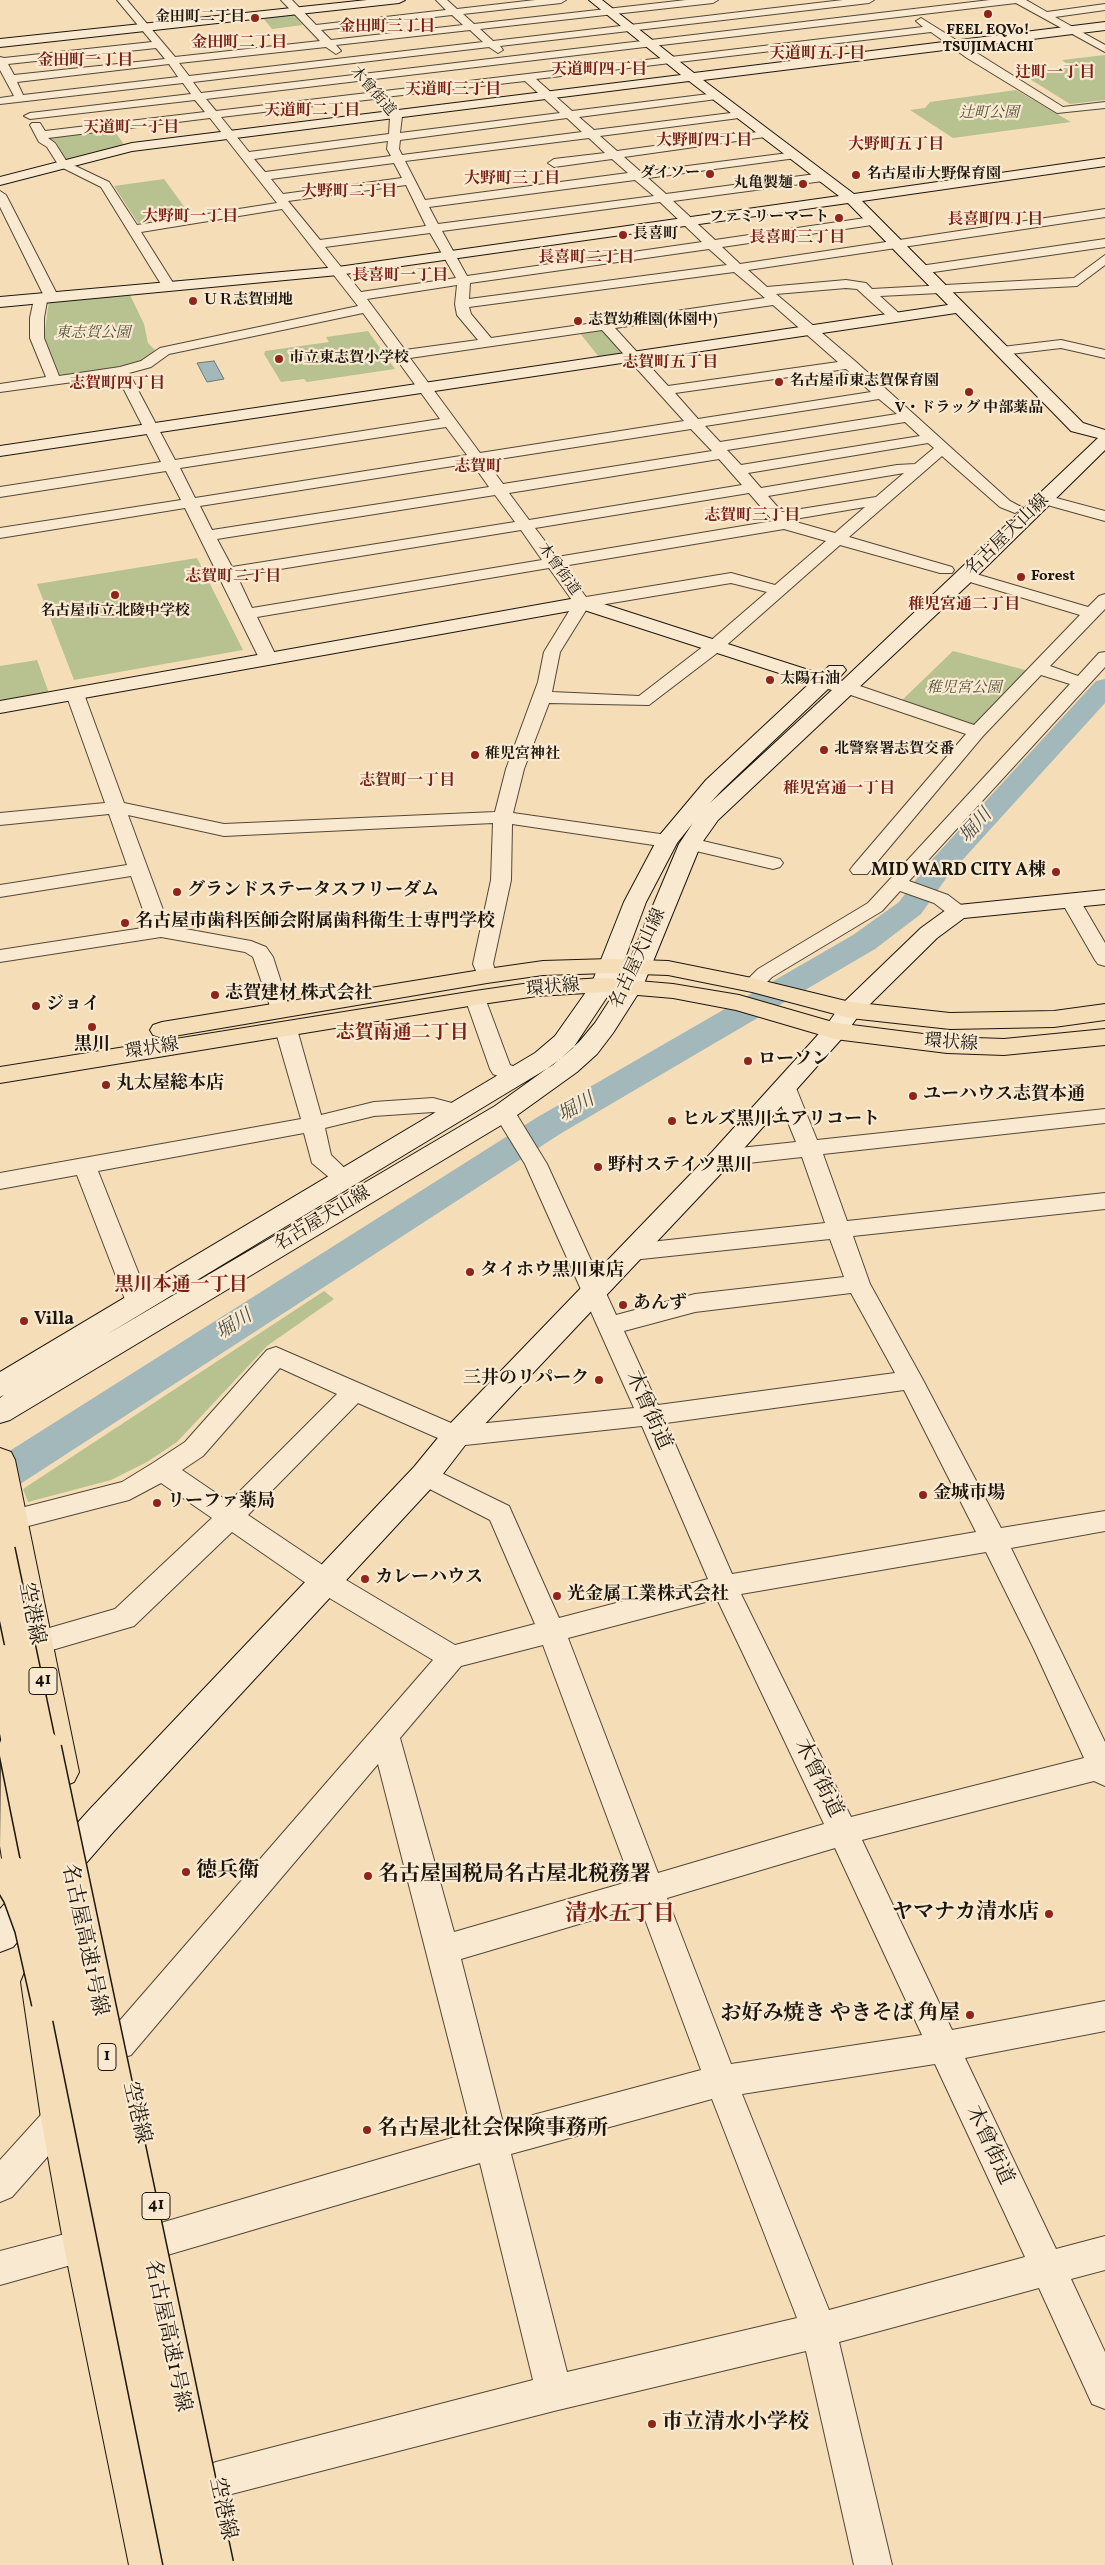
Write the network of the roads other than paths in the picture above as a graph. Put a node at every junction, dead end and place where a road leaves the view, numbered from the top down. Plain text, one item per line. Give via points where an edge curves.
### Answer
1 (122, 0) edge
2 (287, 0) edge
3 (398, 0) edge
4 (441, 0) edge
5 (561, 0) edge
6 (595, 0) edge
7 (713, 0) edge
8 (756, 0) edge
9 (868, 0) edge
10 (1017, 0) edge
11 (383, 1) edge
12 (894, 4) dead end
13 (1105, 7) edge
14 (297, 11) junction
15 (771, 11) junction
16 (455, 12) junction
17 (610, 12) junction
18 (908, 13) junction
19 (1044, 15) junction
20 (795, 26) junction
21 (1105, 26) edge
22 (631, 27) junction
23 (147, 28) junction
24 (313, 28) junction
25 (472, 28) junction
26 (934, 29) junction
27 (1072, 30) junction
28 (815, 42) junction
29 (0, 43) edge
30 (652, 43) junction
31 (160, 44) junction
32 (328, 44) junction
33 (491, 44) junction
34 (956, 44) junction
35 (1105, 49) edge
36 (670, 59) junction
37 (345, 60) junction
38 (509, 60) junction
39 (840, 60) junction
40 (1, 61) edge
41 (172, 61) junction
42 (526, 77) junction
43 (360, 78) junction
44 (692, 78) junction
45 (10, 80) junction
46 (186, 80) junction
47 (548, 95) junction
48 (378, 96) junction
49 (717, 96) junction
50 (199, 97) junction
51 (20, 98) junction
52 (0, 101) edge
53 (1105, 105) edge
54 (213, 114) junction
55 (739, 114) junction
56 (570, 115) junction
57 (30, 116) junction
58 (396, 116) junction
59 (765, 134) junction
60 (42, 135) junction
61 (230, 135) junction
62 (592, 135) junction
63 (394, 138) junction
64 (614, 154) junction
65 (796, 155) junction
66 (247, 156) junction
67 (399, 159) junction
68 (1105, 162) edge
69 (554, 163) dead end
70 (63, 164) junction
71 (637, 175) junction
72 (264, 176) junction
73 (823, 176) junction
74 (0, 180) edge
75 (410, 181) junction
76 (0, 195) edge
77 (662, 196) junction
78 (852, 199) junction
79 (283, 202) junction
80 (422, 204) junction
81 (1105, 213) edge
82 (1076, 218) junction
83 (872, 221) junction
84 (688, 222) junction
85 (435, 228) junction
86 (132, 230) junction
87 (1099, 236) edge
88 (318, 244) junction
89 (710, 244) junction
90 (895, 245) junction
91 (448, 256) junction
92 (1105, 259) edge
93 (738, 268) junction
94 (920, 270) junction
95 (338, 271) junction
96 (464, 280) junction
97 (169, 286) junction
98 (938, 288) junction
99 (764, 291) junction
100 (868, 293) junction
101 (46, 298) junction
102 (775, 301) junction
103 (0, 302) edge
104 (362, 302) junction
105 (462, 304) junction
106 (958, 308) junction
107 (896, 317) junction
108 (605, 325) junction
109 (811, 330) junction
110 (487, 342) junction
111 (1002, 351) junction
112 (1105, 354) edge
113 (402, 355) junction
114 (633, 356) junction
115 (850, 364) junction
116 (121, 371) junction
117 (54, 380) junction
118 (0, 388) edge
119 (425, 388) junction
120 (666, 390) junction
121 (883, 394) junction
122 (908, 417) junction
123 (448, 422) junction
124 (695, 423) junction
125 (150, 428) junction
126 (1102, 432) edge
127 (937, 443) junction
128 (0, 451) edge
129 (720, 451) junction
130 (474, 457) junction
131 (171, 466) junction
132 (918, 468) junction
133 (738, 470) junction
134 (499, 490) junction
135 (756, 491) junction
136 (0, 492) edge
137 (1045, 500) junction
138 (878, 502) junction
139 (189, 503) junction
140 (1015, 508) junction
141 (1105, 516) edge
142 (781, 521) junction
143 (524, 525) junction
144 (0, 533) edge
145 (207, 536) junction
146 (838, 539) junction
147 (554, 564) junction
148 (227, 573) junction
149 (956, 573) junction
150 (780, 591) junction
151 (1105, 599) edge
152 (582, 603) junction
153 (1091, 613) junction
154 (247, 614) junction
155 (715, 646) junction
156 (1105, 656) edge
157 (268, 658) junction
158 (1037, 668) junction
159 (1081, 682) junction
160 (834, 685) junction
161 (75, 694) junction
162 (541, 697) junction
163 (0, 707) edge
164 (977, 732) junction
165 (115, 808) junction
166 (503, 817) junction
167 (0, 819) edge
168 (678, 842) junction
169 (773, 863) dead end
170 (138, 869) junction
171 (860, 870) dead end
172 (903, 885) junction
173 (0, 891) edge
174 (1105, 897) edge
175 (1071, 901) junction
176 (949, 906) junction
177 (161, 931) junction
178 (0, 956) edge
179 (1105, 960) edge
180 (607, 975) junction
181 (487, 976) junction
182 (634, 976) junction
183 (751, 992) junction
184 (475, 998) junction
185 (1105, 1012) edge
186 (283, 1019) junction
187 (843, 1021) junction
188 (1105, 1037) edge
189 (0, 1057) edge
190 (0, 1075) edge
191 (518, 1076) junction
192 (785, 1088) junction
193 (459, 1112) junction
194 (1105, 1116) edge
195 (508, 1119) junction
196 (313, 1124) junction
197 (810, 1149) junction
198 (721, 1158) junction
199 (85, 1166) junction
200 (344, 1178) junction
201 (0, 1181) edge
202 (1105, 1200) edge
203 (840, 1230) junction
204 (632, 1252) junction
205 (858, 1284) junction
206 (593, 1293) junction
207 (138, 1302) junction
208 (609, 1326) junction
209 (911, 1380) junction
210 (0, 1386) edge
211 (354, 1391) junction
212 (0, 1412) edge
213 (650, 1416) junction
214 (456, 1436) junction
215 (0, 1460) edge
216 (162, 1470) junction
217 (425, 1475) junction
218 (230, 1517) junction
219 (1105, 1521) edge
220 (8, 1528) edge
221 (994, 1541) junction
222 (326, 1582) junction
223 (724, 1586) junction
224 (552, 1632) junction
225 (35, 1643) junction
226 (452, 1657) junction
227 (0, 1659) edge
228 (385, 1734) junction
229 (0, 1752) edge
230 (1104, 1768) edge
231 (843, 1832) junction
232 (77, 1848) junction
233 (0, 1861) edge
234 (650, 1888) junction
235 (27, 1904) junction
236 (0, 1935) edge
237 (443, 1950) junction
238 (1105, 2016) edge
239 (120, 2044) junction
240 (942, 2047) junction
241 (721, 2081) junction
242 (60, 2118) junction
243 (490, 2143) junction
244 (0, 2186) edge
245 (164, 2240) junction
246 (84, 2246) junction
247 (1105, 2253) edge
248 (0, 2268) edge
249 (1046, 2270) junction
250 (819, 2330) junction
251 (1105, 2391) edge
252 (554, 2393) junction
253 (151, 2408) junction
254 (206, 2480) junction
255 (151, 2565) edge
256 (183, 2565) edge
257 (214, 2565) edge
258 (233, 2565) edge
259 (873, 2565) edge

1 - 23 street, 木曾街道
2 - 14 street, 木曾街道
3 - 11 street
4 - 16 street
5 - 16 street
6 - 17 street
7 - 17 street
8 - 15 street
9 - 15 street
10 - 18 street
10 - 19 street
11 - 14 street
12 - 18 street
13 - 19 street
14 - 23 street
14 - 24 street, 木曾街道
15 - 20 street
15 - 22 street
16 - 24 street
16 - 25 street
17 - 22 street
17 - 25 street
18 - 20 street
18 - 26 street
19 - 27 street
20 - 28 street
20 - 30 street
21 - 27 street
22 - 30 street
22 - 33 street
23 - 29 street
23 - 31 street, 木曾街道
24 - 32 street, 木曾街道
25 - 32 street
25 - 33 street
26 - 28 street
26 - 34 street
27 - 34 street
27 - 35 street
28 - 36 street
28 - 39 street
30 - 36 street
30 - 38 street
31 - 40 street
31 - 41 street, 木曾街道
32 - 37 street, 木曾街道
32 - 41 street
33 - 37 street
33 - 38 street
34 - 39 street
34 - 53 street via 1061,111
36 - 42 street
36 - 44 street
37 - 43 street, 木曾街道
37 - 46 street
38 - 42 street
38 - 43 street
39 - 44 street
40 - 45 street
41 - 45 street
41 - 46 street, 木曾街道
42 - 47 street
42 - 48 street
43 - 48 street, 木曾街道
43 - 50 street
44 - 47 street
44 - 49 street
45 - 51 street
46 - 50 street, 木曾街道
46 - 51 street
47 - 56 street
47 - 58 street
48 - 54 street
48 - 58 street, 木曾街道
49 - 55 street
49 - 56 street
50 - 54 street, 木曾街道
50 - 57 street
51 - 52 street
51 - 57 street
54 - 60 street
54 - 61 street, 木曾街道
55 - 59 street
55 - 62 street
56 - 62 street
56 - 63 street
57 - 60 street
58 - 61 street
58 - 63 street, 木曾街道
59 - 64 street
59 - 65 street
60 - 70 street
61 - 66 street, 木曾街道
61 - 70 street via 132,147
62 - 64 street
62 - 67 street
63 - 66 street
63 - 67 street, 木曾街道 via 393,149
64 - 69 street
64 - 71 street
65 - 71 street
65 - 73 street
66 - 72 street, 木曾街道
67 - 72 street
67 - 75 street, 木曾街道
68 - 78 street
70 - 74 street
70 - 86 street via 105,185
71 - 77 street
71 - 80 street
72 - 79 street, 木曾街道
73 - 77 street
73 - 78 street
75 - 79 street
75 - 80 street, 木曾街道
76 - 101 street
77 - 84 street
77 - 85 street
78 - 83 street
78 - 84 street
79 - 86 street
79 - 88 street, 木曾街道
80 - 85 street, 木曾街道
81 - 82 street
82 - 87 street
82 - 90 street
83 - 89 street
83 - 90 street
84 - 89 street
84 - 91 street
85 - 88 street
85 - 91 street, 木曾街道
86 - 97 street
87 - 94 street
88 - 95 street, 木曾街道
89 - 93 street
89 - 96 street
90 - 93 street
90 - 94 street
91 - 95 street
91 - 96 street, 木曾街道
92 - 98 street via 1077,282
93 - 99 street
93 - 105 street
94 - 98 street
95 - 97 street
95 - 104 street, 木曾街道
96 - 104 street
96 - 105 street
97 - 101 street
98 - 100 street
98 - 106 street
99 - 100 street via 846,284 861,286
99 - 102 street
100 - 107 street
101 - 103 street
101 - 117 street via 37,318 37,338
102 - 108 street
102 - 109 street
104 - 113 street, 木曾街道
104 - 116 street via 165,351 146,364
105 - 110 street via 464,316
106 - 107 street
106 - 111 street
107 - 109 street
108 - 110 street
108 - 114 street
109 - 114 street
109 - 115 street
110 - 113 street
111 - 112 street via 1061,344
111 - 126 street via 1077,427
113 - 119 street, 木曾街道
114 - 119 street
114 - 120 street
115 - 120 street
115 - 121 street
116 - 117 street
116 - 125 street
117 - 118 street
119 - 123 street, 木曾街道
119 - 125 street
120 - 124 street
121 - 122 street
121 - 124 street
122 - 127 street
122 - 129 street
123 - 130 street, 木曾街道
123 - 131 street
124 - 129 street
124 - 130 street
125 - 128 street
125 - 131 street
126 - 137 street, 名古屋犬山線
126 - 140 street, 名古屋犬山線
127 - 132 street
127 - 133 street
127 - 140 street via 1005,504
129 - 133 street
129 - 134 street
130 - 134 street, 木曾街道
130 - 139 street
131 - 136 street
131 - 139 street
132 - 135 street
132 - 138 street
133 - 135 street
134 - 143 street, 木曾街道
134 - 145 street
135 - 142 street
135 - 143 street
137 - 141 street
137 - 149 street, 名古屋犬山線
138 - 142 street
138 - 146 street
139 - 144 street
139 - 145 street
140 - 149 street, 名古屋犬山線
142 - 146 street
142 - 147 street
143 - 147 street, 木曾街道
143 - 148 street
145 - 148 street
146 - 149 street
146 - 150 street
147 - 152 street, 木曾街道
147 - 154 street
148 - 154 street
149 - 153 street
149 - 160 street, 名古屋犬山線
150 - 152 street via 731,578
150 - 155 street
151 - 153 street
152 - 155 street
152 - 157 street
152 - 162 street, 木曾街道 via 552,652
153 - 158 street
154 - 157 street
155 - 160 street
155 - 162 street via 643,701
156 - 159 street
157 - 161 street
158 - 159 street
158 - 164 street
159 - 172 street
160 - 164 street
160 - 168 street, 名古屋犬山線 via 716,809
161 - 163 street
161 - 165 street
162 - 166 street, 木曾街道 via 516,763
164 - 171 street
165 - 166 street via 224,830
165 - 167 street
165 - 170 street
166 - 168 street
166 - 181 street, 木曾街道 via 501,880 483,964
168 - 169 street
168 - 180 street, 名古屋犬山線 via 636,902
168 - 182 street, 名古屋犬山線
170 - 173 street
170 - 177 street
172 - 176 street
172 - 183 street via 875,907 765,973
174 - 175 street
175 - 176 street
175 - 179 street
176 - 187 street via 929,933
177 - 178 street
177 - 186 street via 259,951
180 - 181 main road, 環状線 via 543,968
180 - 182 main road, 環状線
180 - 184 main road, 環状線 via 536,990
180 - 191 street, 名古屋犬山線 via 564,1042 544,1060
181 - 186 main road, 環状線
182 - 183 main road, 環状線
182 - 195 street, 名古屋犬山線 via 604,1028 588,1048
183 - 187 main road, 環状線 via 804,1000
183 - 187 main road, 環状線 via 780,1015
184 - 186 main road, 環状線
184 - 191 street via 501,1069
185 - 187 main road, 環状線 via 1007,1022
186 - 189 main road, 環状線
186 - 190 main road, 環状線
186 - 196 street
187 - 188 main road, 環状線 via 947,1045 1004,1047
187 - 192 street
191 - 193 street, 名古屋犬山線
192 - 197 street
192 - 198 street
193 - 196 street via 433,1105 374,1109
193 - 200 street, 名古屋犬山線
194 - 197 street
195 - 206 street, 木曾街道 via 536,1164
195 - 212 street, 名古屋犬山線
196 - 199 street
196 - 200 street via 320,1158
197 - 198 street
197 - 203 street
198 - 204 street
199 - 201 street
199 - 207 street
200 - 207 street, 名古屋犬山線
202 - 203 street
203 - 204 street
203 - 205 street
204 - 206 street
205 - 208 street via 695,1303
205 - 209 street
206 - 208 street, 木曾街道
206 - 214 street
207 - 210 street, 名古屋犬山線
208 - 213 street, 木曾街道
209 - 213 street
209 - 221 street
211 - 214 street
211 - 216 street via 276,1356 194,1449
211 - 218 street
213 - 214 street
213 - 223 street, 木曾街道
214 - 217 street
215 - 220 main road, 41
216 - 218 street
216 - 220 street via 129,1490
217 - 222 street
217 - 224 street via 500,1513
218 - 222 street
218 - 225 street via 124,1618
219 - 221 street
220 - 225 main road, 空港線 / 41
220 - 254 main road, 名古屋高速1号線 / 1, bridge
221 - 223 street
221 - 230 street
222 - 226 street
222 - 232 street
223 - 224 street
223 - 231 street, 木曾街道
224 - 226 street
224 - 234 street
225 - 232 main road, 空港線 / 41
226 - 228 street
227 - 253 main road, 名古屋高速1号線 / 1, bridge
228 - 237 street
228 - 239 street
229 - 235 main road
229 - 254 main road, bridge via 43,1845 168,2404
230 - 231 street
231 - 234 street
231 - 240 street, 木曾街道
232 - 235 street
232 - 239 main road, 空港線 / 41
233 - 253 main road, bridge via 22,1894 34,1927 134,2373
234 - 237 street
234 - 241 street
235 - 236 street
235 - 242 main road
237 - 243 street
238 - 240 street
239 - 245 main road, 空港線 / 41
240 - 241 street
240 - 249 street, 木曾街道
241 - 243 street
241 - 250 street
242 - 244 street
242 - 246 main road
243 - 245 street
243 - 252 street
245 - 254 main road, 空港線 / 41
246 - 248 street
246 - 255 main road
247 - 249 street
249 - 250 street
249 - 251 street, 木曾街道
250 - 252 street
250 - 259 street
252 - 254 street
253 - 256 main road, 名古屋高速1号線 / 1, bridge
254 - 257 main road, 名古屋高速1号線 / 1, bridge
254 - 258 main road, 空港線 / 41

